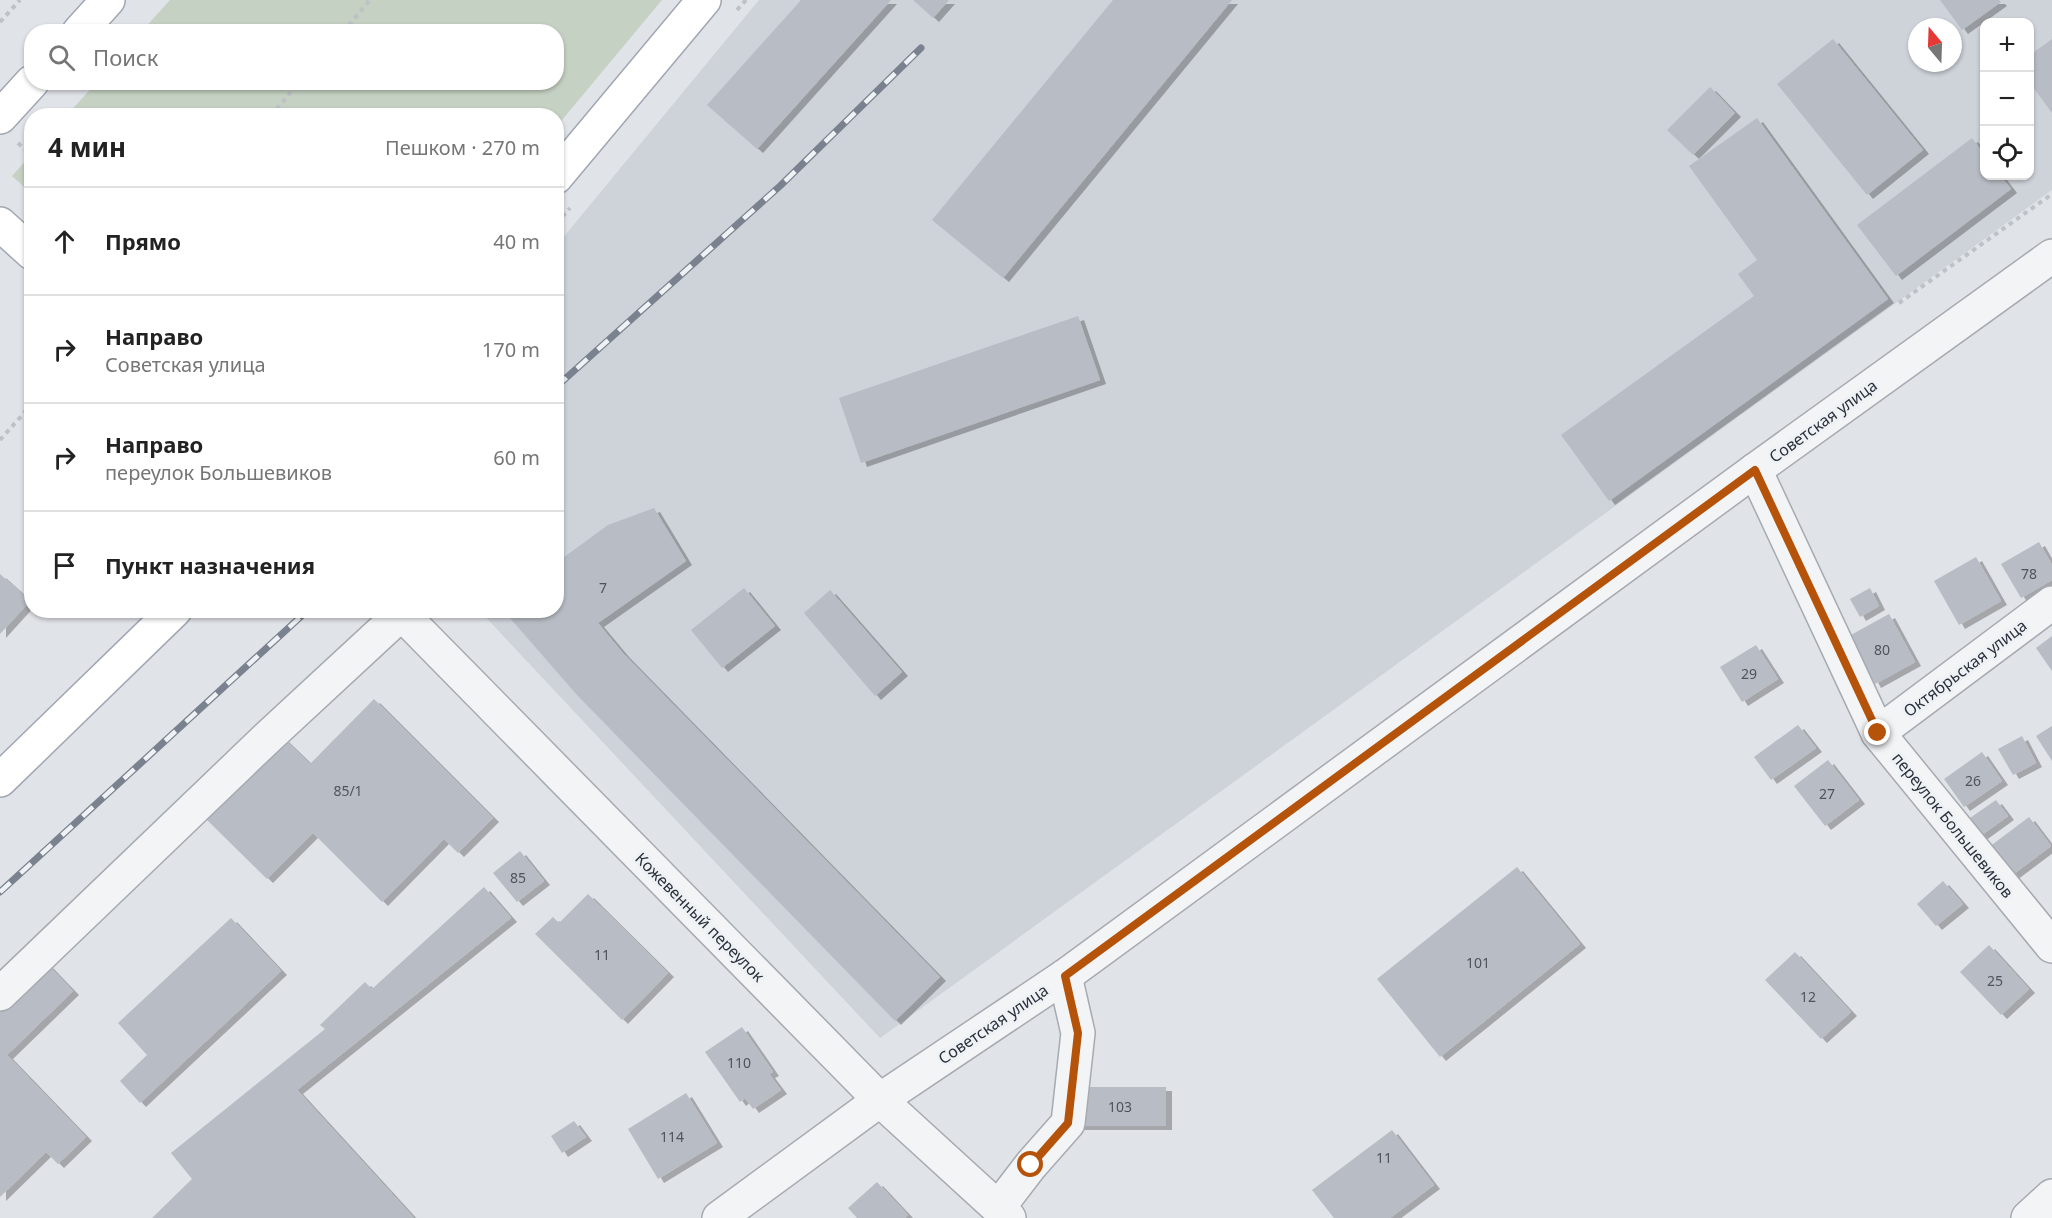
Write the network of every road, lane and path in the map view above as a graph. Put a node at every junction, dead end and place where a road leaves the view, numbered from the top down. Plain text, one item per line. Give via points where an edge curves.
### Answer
1 (20, 0) edge
2 (108, 0) edge
3 (370, 0) edge
4 (704, 0) edge
5 (0, 22) edge
6 (86, 24) edge
7 (350, 24) edge
8 (25, 90) edge
9 (292, 90) edge
10 (278, 108) edge
11 (0, 117) edge
12 (564, 167) edge
13 (2052, 194) edge
14 (0, 224) edge
15 (24, 246) edge
16 (2052, 256) edge
17 (1899, 303) dead end
18 (24, 413) edge
19 (0, 440) edge
20 (1755, 470) junction
21 (2052, 603) edge
22 (167, 618) edge
23 (393, 618) edge
24 (405, 618) edge
25 (1878, 733) junction
26 (0, 780) edge
27 (2052, 946) edge
28 (1065, 976) junction
29 (0, 994) edge
30 (880, 1100) junction
31 (2052, 1196) edge
32 (1003, 1213) edge
33 (719, 1218) edge
34 (2028, 1218) edge

1 - 5 path
2 - 6 main road
3 - 7 path
4 - 12 main road
8 - 11 main road
9 - 10 path
13 - 17 path
14 - 15 main road
16 - 20 street, Советская улица
18 - 19 path
20 - 25 street, переулок Большевиков
20 - 28 street, Советская улица
21 - 25 street, Октябрьская улица
22 - 26 main road
23 - 29 street
24 - 30 street, Кожевенный переулок
25 - 27 street, переулок Большевиков
28 - 30 street, Советская улица
28 - 32 street via 1078,1033 1068,1123 1031,1165
30 - 32 street, Кожевенный переулок
30 - 33 street, Советская улица
31 - 34 street

